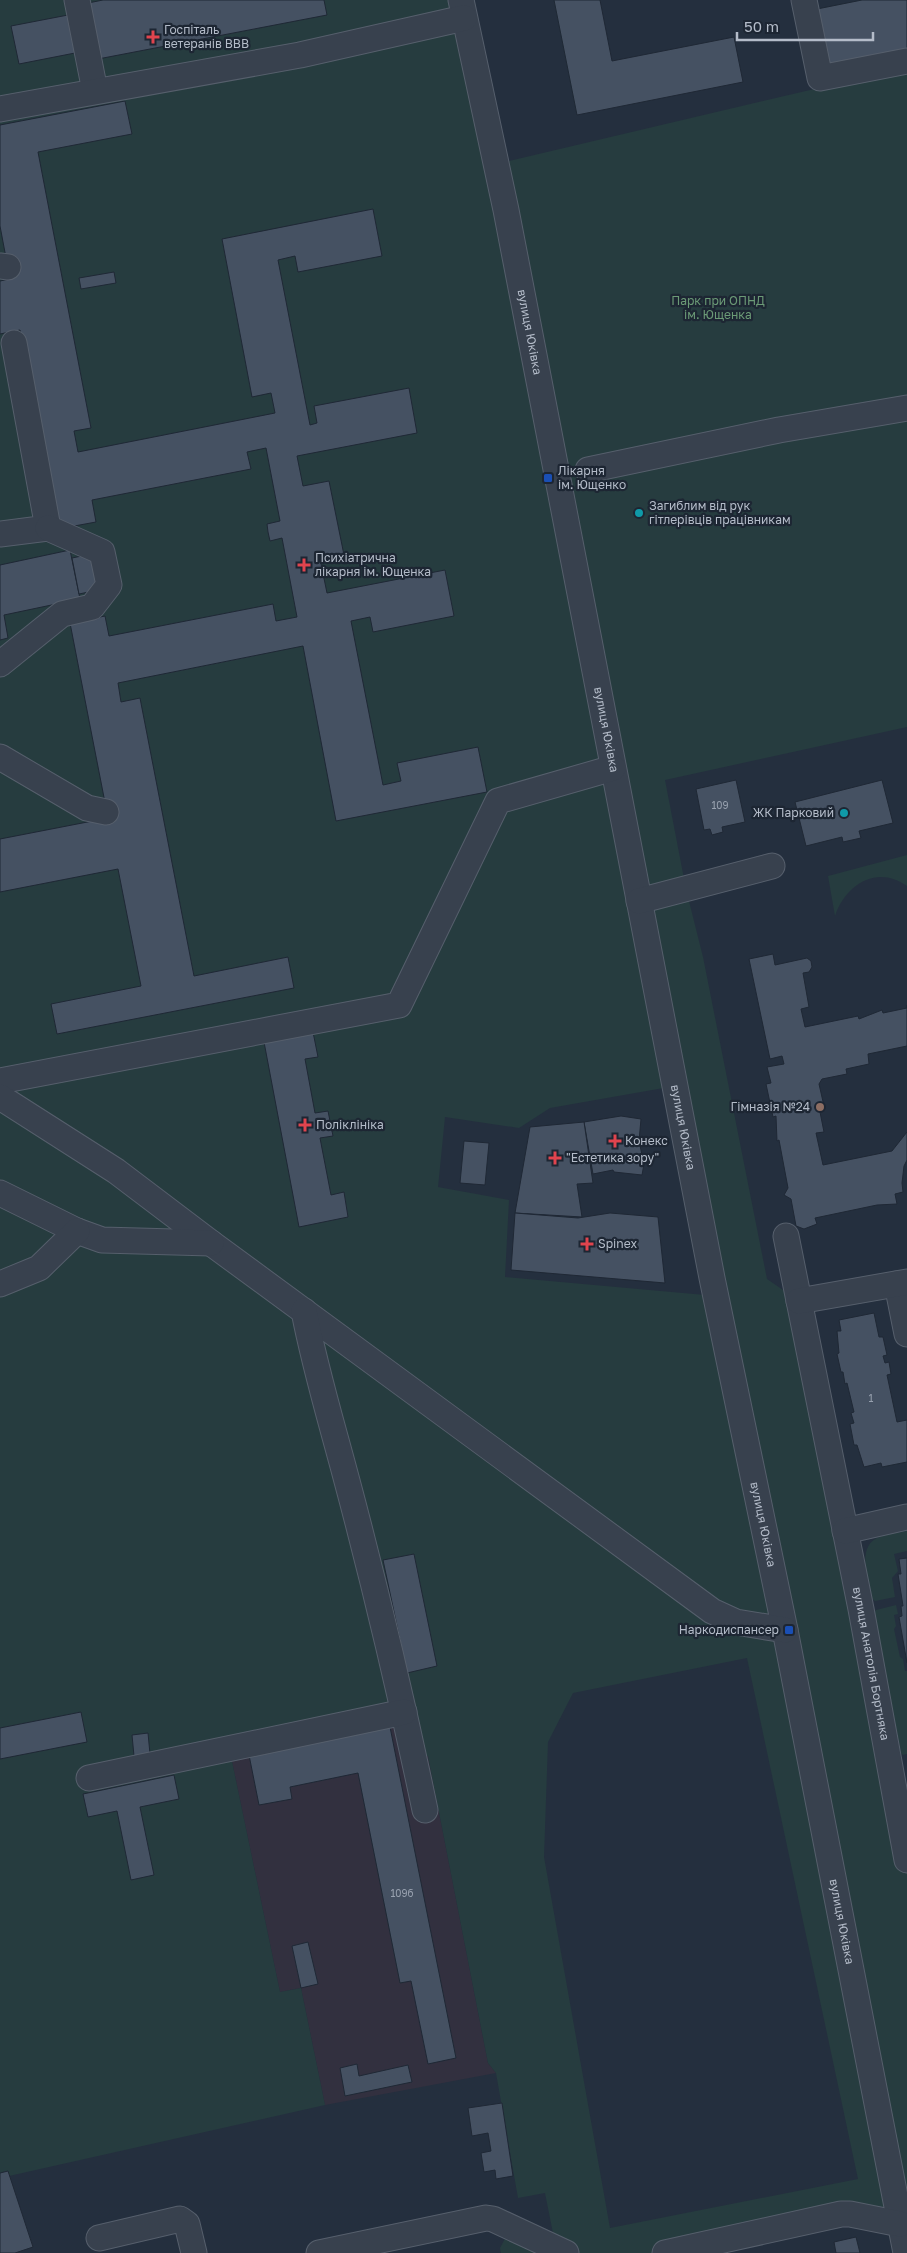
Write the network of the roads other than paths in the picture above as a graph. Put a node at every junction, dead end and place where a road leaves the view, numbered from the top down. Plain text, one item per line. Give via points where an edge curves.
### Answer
1 (77, 0) edge
2 (797, 0) edge
3 (463, 9) edge
4 (907, 61) edge
5 (96, 91) junction
6 (0, 109) edge
7 (14, 343) dead end
8 (907, 408) edge
9 (588, 470) dead end
10 (48, 528) junction
11 (0, 534) edge
12 (10, 650) edge
13 (0, 664) edge
14 (0, 757) edge
15 (613, 768) junction
16 (106, 812) dead end
17 (772, 866) dead end
18 (639, 900) junction
19 (0, 1081) edge
20 (0, 1097) edge
21 (0, 1193) edge
22 (77, 1232) junction
23 (786, 1236) dead end
24 (211, 1243) junction
25 (902, 1283) edge
26 (0, 1284) edge
27 (799, 1301) junction
28 (304, 1311) junction
29 (907, 1334) edge
30 (341, 1338) junction
31 (314, 1364) junction
32 (907, 1517) edge
33 (845, 1531) junction
34 (785, 1630) junction
35 (404, 1712) junction
36 (89, 1778) dead end
37 (900, 1779) edge
38 (425, 1810) dead end
39 (907, 1860) edge
40 (900, 2224) junction
41 (99, 2238) dead end
42 (194, 2253) edge
43 (319, 2253) edge
44 (566, 2253) edge
45 (665, 2253) edge
46 (906, 2253) edge

1 - 5 street
2 - 4 street via 820,78
3 - 5 street via 300,55
3 - 15 street, вулиця Юківка via 506,210
5 - 6 street
7 - 10 street
8 - 9 street via 779,430
10 - 11 street
10 - 12 street via 102,552 109,585 92,607 62,614
12 - 13 street
14 - 16 street via 87,808
15 - 18 street, вулиця Юківка
15 - 19 street via 498,801 399,1005
17 - 18 street
18 - 34 street, вулиця Юківка
20 - 24 street via 116,1171
21 - 22 street
22 - 24 street via 116,1242
22 - 26 street via 39,1268
23 - 27 street, вулиця Анатолія Бортняка
24 - 28 street
25 - 27 street
25 - 29 street
27 - 33 street, вулиця Анатолія Бортняка
28 - 30 street
28 - 31 street
30 - 31 street
30 - 34 street via 712,1611 736,1622
31 - 35 street
32 - 33 street
33 - 37 street, вулиця Анатолія Бортняка
34 - 40 street, вулиця Юківка
35 - 36 street
35 - 38 street
37 - 39 street, вулиця Анатолія Бортняка
40 - 45 street via 841,2214
40 - 46 street, вулиця Юківка
41 - 42 street via 180,2219 187,2224
43 - 44 street via 493,2218

